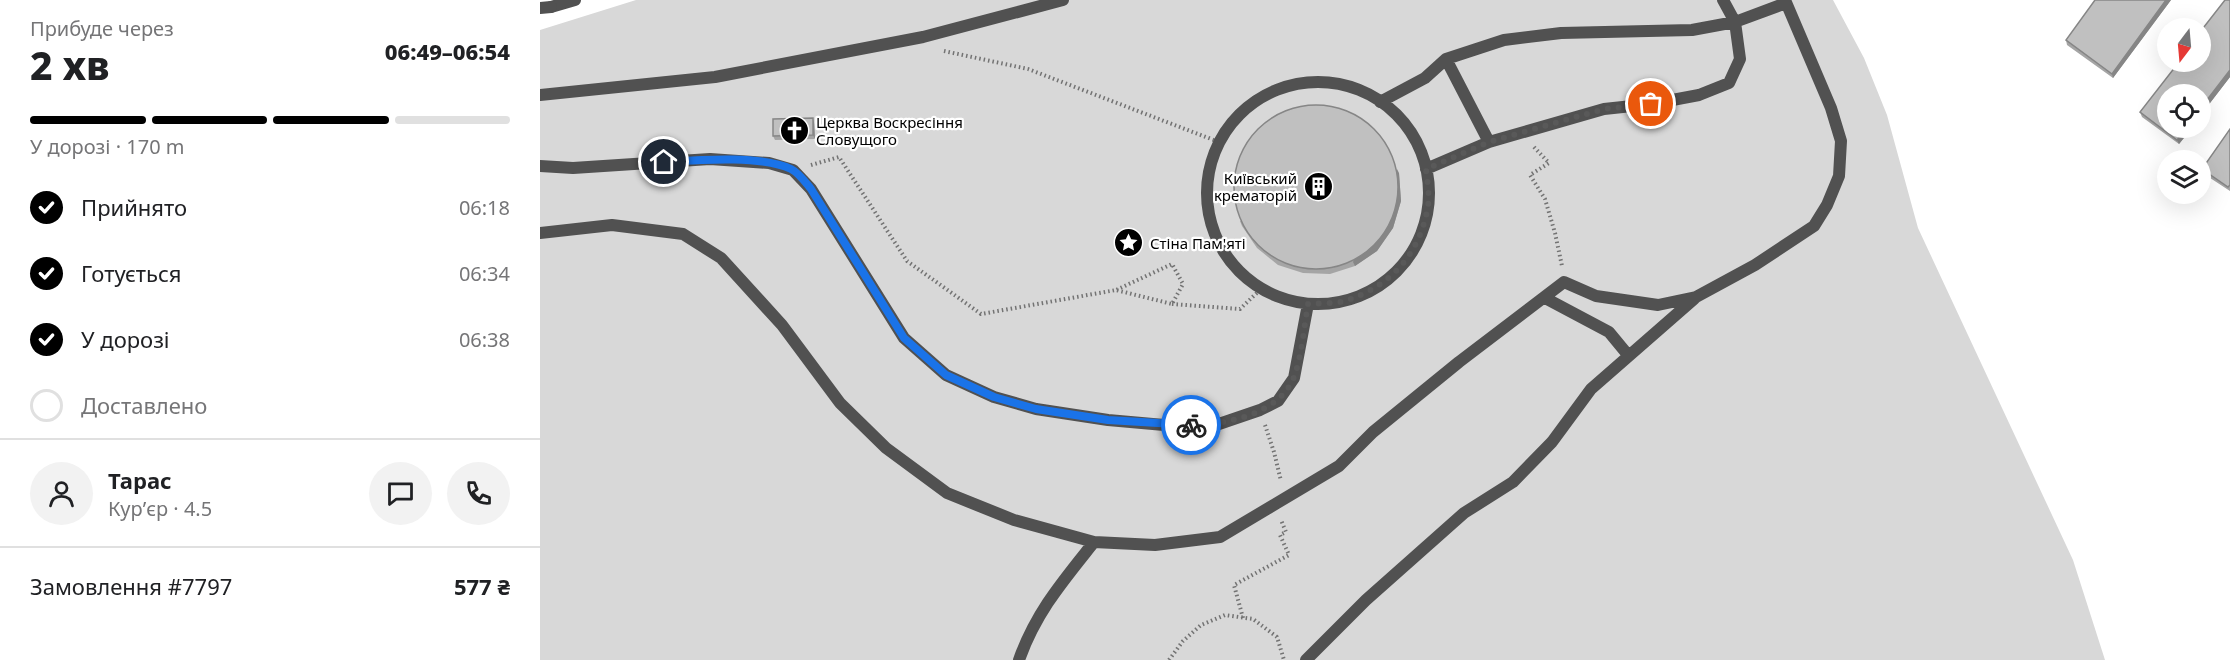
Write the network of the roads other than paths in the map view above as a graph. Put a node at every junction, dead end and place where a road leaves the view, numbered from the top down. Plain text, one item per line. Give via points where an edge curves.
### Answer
1 (574, 0) edge
2 (1063, 0) edge
3 (1723, 0) edge
4 (1786, 2) edge
5 (546, 7) edge
6 (1735, 21) junction
7 (1446, 59) junction
8 (540, 94) edge
9 (1380, 102) junction
10 (1489, 142) junction
11 (540, 165) edge
12 (1426, 169) junction
13 (540, 233) edge
14 (1696, 297) junction
15 (1545, 298) junction
16 (1308, 304) junction
17 (1628, 355) junction
18 (1094, 542) junction
19 (1019, 660) edge
20 (1306, 660) edge

1 - 5 lane
2 - 8 lane via 923,37 715,77
3 - 6 lane
4 - 6 lane
4 - 14 lane via 1831,108 1841,141 1839,176 1814,226
6 - 7 lane via 1692,30 1561,33 1504,40
6 - 10 lane via 1740,59 1729,83 1699,95 1604,109
7 - 9 lane via 1425,78
7 - 10 lane
9 - 12 lane via 1393,111 1414,137
9 - 16 lane via 1365,92 1332,83 1298,83 1266,94 1238,114 1219,142 1208,174 1207,207 1216,240 1235,268 1262,289
10 - 12 lane
11 - 16 lane via 573,168 710,159 769,163 793,170 811,189 904,338 946,375 994,397 1036,409 1164,425 1216,425 1260,410 1278,401 1294,378
12 - 16 lane via 1429,204 1420,237 1401,267 1375,289 1343,302
13 - 18 lane via 612,225 682,234 721,258 782,325 840,403 886,448 947,493 1014,520
14 - 15 lane via 1658,305 1596,296 1564,282
14 - 17 lane
15 - 17 lane via 1609,332
15 - 18 lane via 1459,362 1338,466 1220,537 1155,545
17 - 20 lane via 1591,389 1552,442 1513,482 1464,513 1366,600
18 - 19 lane via 1049,598

